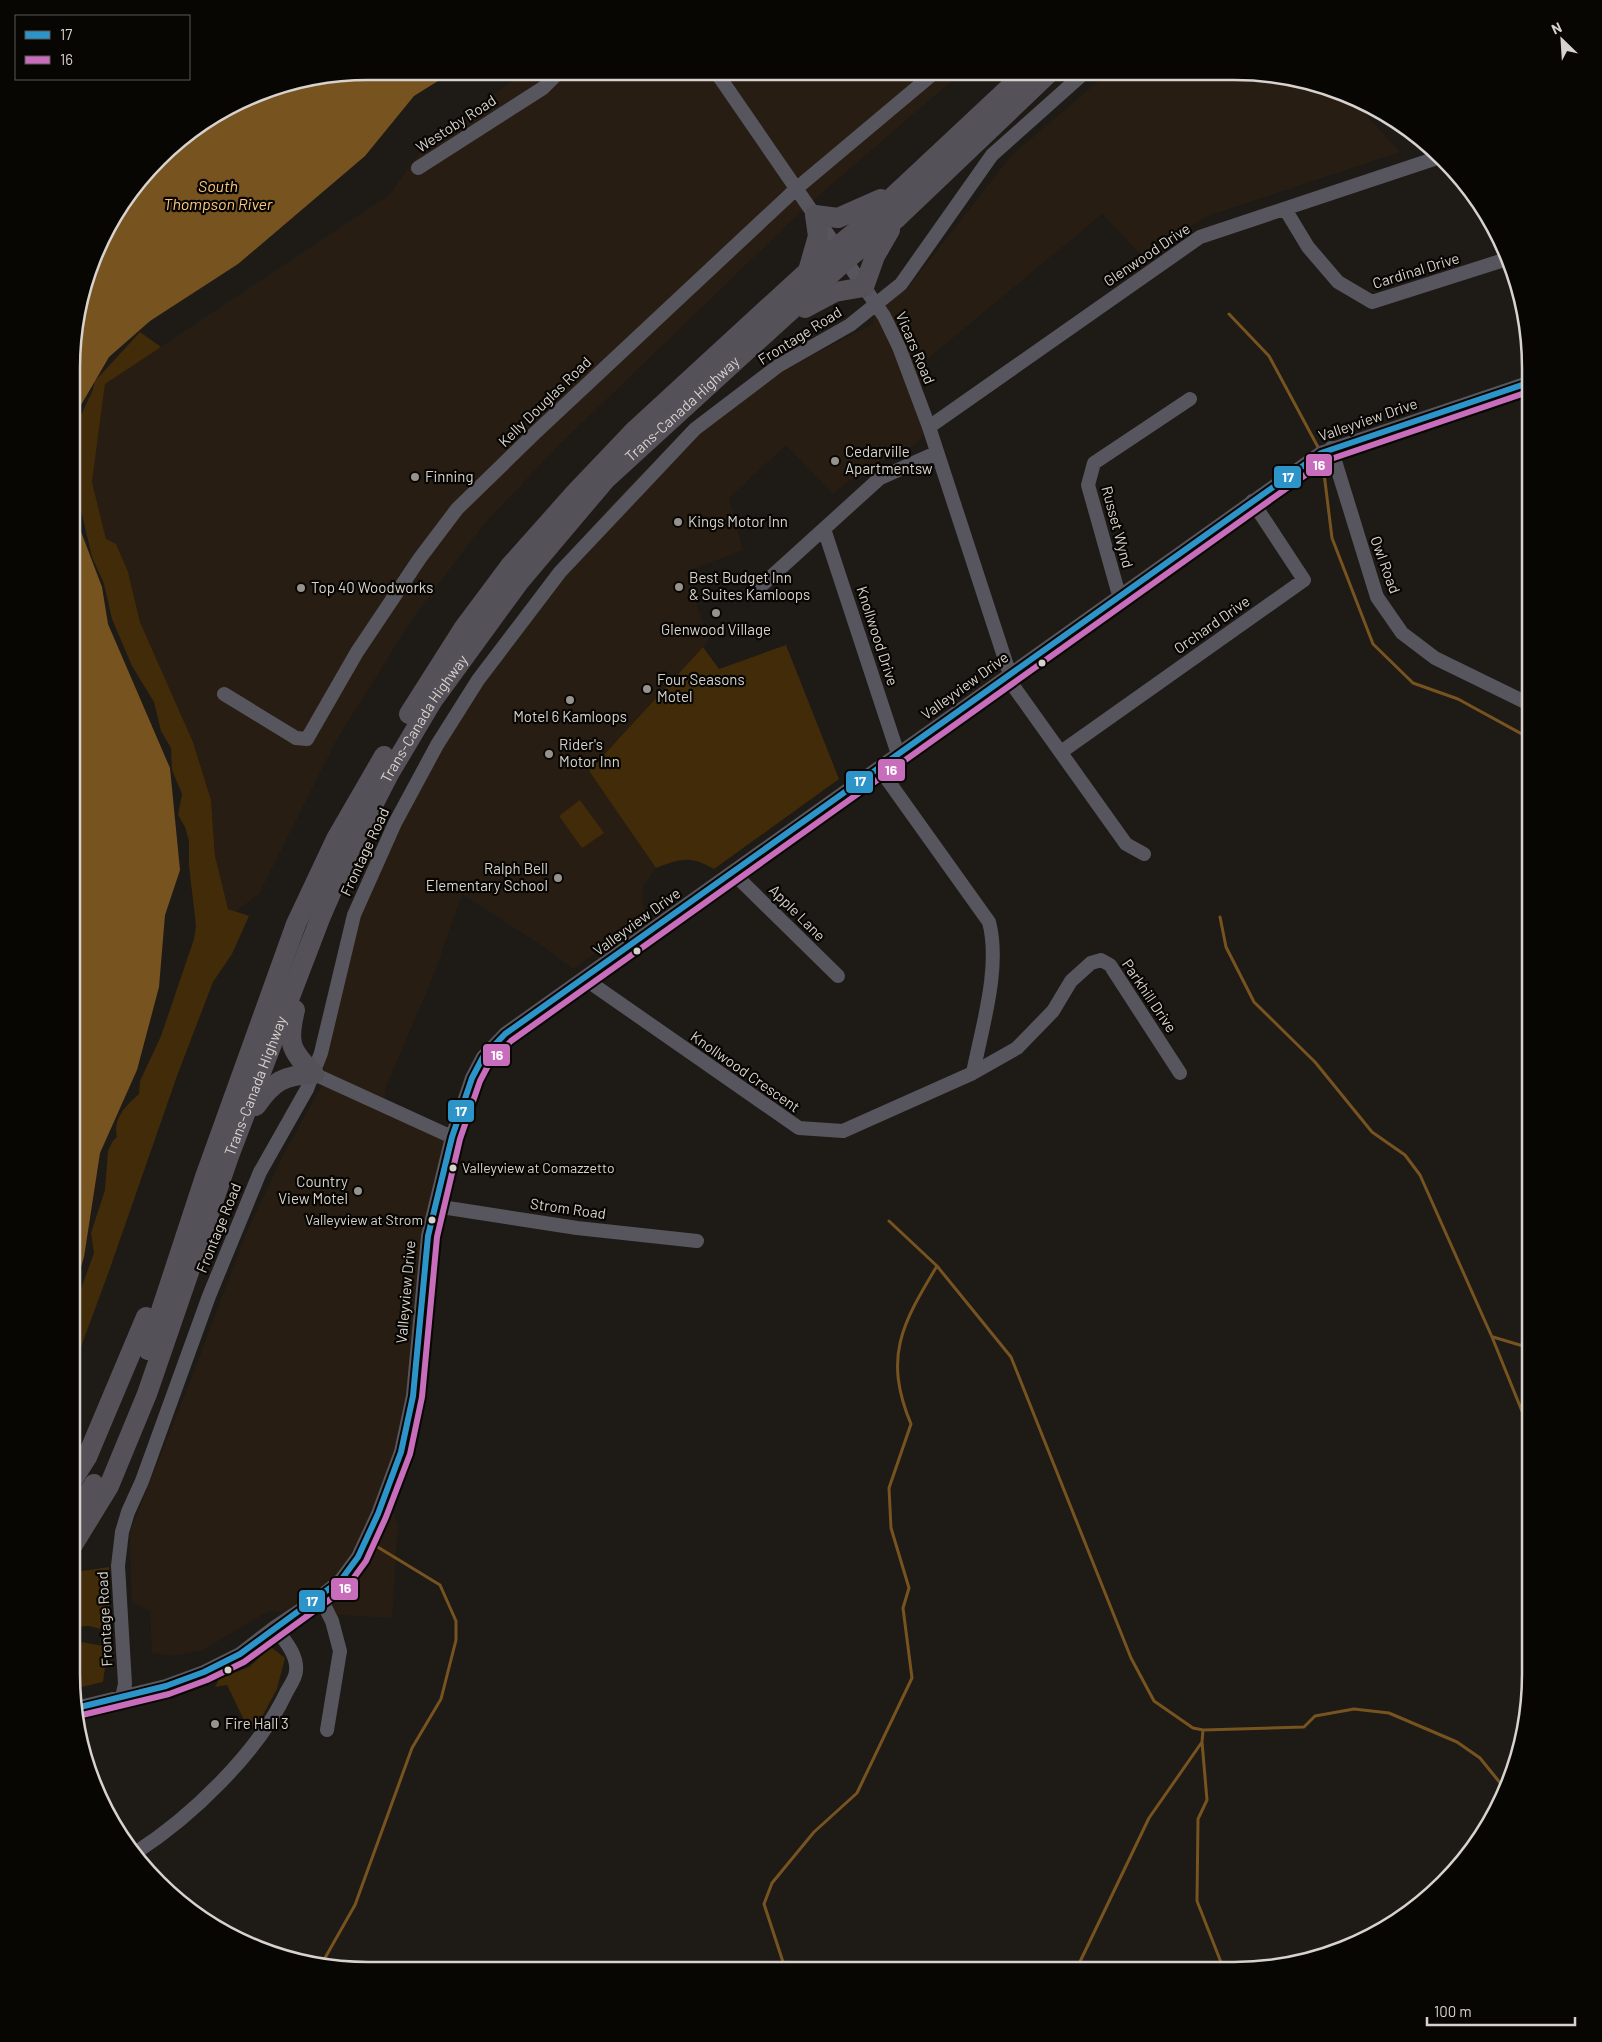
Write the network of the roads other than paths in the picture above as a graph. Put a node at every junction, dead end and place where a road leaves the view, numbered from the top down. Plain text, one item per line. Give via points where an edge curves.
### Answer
1 (550, 80) edge
2 (722, 80) edge
3 (926, 80) edge
4 (1017, 80) edge
5 (1041, 80) edge
6 (1076, 80) edge
7 (1433, 159) edge
8 (418, 168) dead end
9 (797, 188) junction
10 (899, 190) junction
11 (1285, 209) junction
12 (815, 215) junction
13 (896, 219) junction
14 (842, 254) junction
15 (1501, 261) edge
16 (808, 271) junction
17 (864, 287) junction
18 (876, 304) junction
19 (781, 321) junction
20 (1522, 385) edge
21 (1190, 400) dead end
22 (929, 427) junction
23 (1331, 448) junction
24 (936, 454) junction
25 (1252, 501) junction
26 (824, 529) junction
27 (762, 586) dead end
28 (1119, 595) junction
29 (1010, 673) junction
30 (224, 694) dead end
31 (1522, 700) edge
32 (1061, 752) junction
33 (898, 754) junction
34 (879, 768) junction
35 (1144, 854) dead end
36 (733, 873) junction
37 (321, 916) junction
38 (838, 976) dead end
39 (585, 979) junction
40 (261, 1018) junction
41 (268, 1056) junction
42 (1180, 1072) dead end
43 (973, 1073) junction
44 (314, 1074) junction
45 (452, 1137) junction
46 (229, 1156) junction
47 (205, 1177) junction
48 (435, 1206) junction
49 (698, 1241) dead end
50 (80, 1468) edge
51 (80, 1507) edge
52 (80, 1535) edge
53 (320, 1597) junction
54 (275, 1627) junction
55 (122, 1697) junction
56 (82, 1707) edge
57 (327, 1730) dead end
58 (140, 1849) edge

1 - 8 street, Westoby Road via 543,88
2 - 9 street, Vicars Road
3 - 9 street, Kelly Douglas Road
4 - 10 highway, Trans-Canada Highway
5 - 13 highway, Trans-Canada Highway
6 - 18 street, Frontage Road via 992,156 901,284
7 - 11 street, Glenwood Drive
9 - 12 street, Vicars Road
9 - 30 street, Kelly Douglas Road via 458,509 420,558 357,652 307,739 296,738
10 - 12 highway via 845,217
10 - 14 highway, Trans-Canada Highway
11 - 15 street, Cardinal Drive via 1308,247 1338,282 1372,302
11 - 22 street, Glenwood Drive via 1200,237
12 - 14 street, Vicars Road
12 - 16 highway via 818,236
13 - 14 highway, Trans-Canada Highway
13 - 17 highway via 875,256
14 - 16 highway, Trans-Canada Highway
14 - 17 street, Vicars Road
14 - 19 highway, Trans-Canada Highway
16 - 40 highway, Trans-Canada Highway via 636,429 574,493 510,566 463,629 425,685 336,839 296,924
17 - 18 street, Vicars Road
17 - 19 highway via 835,292
18 - 22 street, Vicars Road via 900,347
18 - 44 street, Frontage Road via 850,325 778,366 695,429 560,572 478,680 437,745 395,823 354,915
19 - 37 highway, Trans-Canada Highway via 606,479 519,582 433,700 389,774
20 - 23 street, Valleyview Drive
21 - 28 street, Russet Wynd via 1094,463 1088,485
22 - 24 street, Vicars Road
23 - 25 street, Valleyview Drive
23 - 31 street, Owl Road via 1377,597 1402,633 1435,658
24 - 26 street via 880,478
24 - 29 street, Vicars Road
25 - 28 street, Valleyview Drive
25 - 32 street, Orchard Drive via 1304,580
26 - 27 street
26 - 33 street, Knollwood Drive
28 - 29 street, Valleyview Drive
29 - 32 street via 1014,687
29 - 33 street, Valleyview Drive
32 - 35 street via 1126,844
33 - 34 street, Valleyview Drive
34 - 36 street, Valleyview Drive
34 - 43 street via 989,922 994,940 988,998
36 - 38 street, Apple Lane
36 - 39 street, Valleyview Drive
37 - 41 highway, Trans-Canada Highway
37 - 44 highway via 300,986 290,1042 298,1058
39 - 43 street, Knollwood Crescent via 799,1128 843,1131
39 - 45 street, Valleyview Drive via 505,1034 483,1057 472,1078
40 - 41 highway
40 - 47 highway, Trans-Canada Highway
41 - 44 highway
41 - 46 highway, Trans-Canada Highway
42 - 43 street, Parkhill Drive via 1110,965 1101,960 1091,963 1071,981 1053,1011 1017,1048
44 - 45 street
44 - 46 highway via 290,1075 272,1085 257,1104
44 - 55 street, Frontage Road via 260,1172 209,1296 128,1512 118,1566
45 - 48 street, Valleyview Drive
46 - 52 highway, Trans-Canada Highway via 147,1394 109,1486
47 - 50 highway
47 - 51 highway, Trans-Canada Highway via 132,1396 99,1475
48 - 49 street, Strom Road via 577,1228
48 - 53 street, Valleyview Drive via 428,1236 413,1396 401,1452 358,1557 341,1580
53 - 54 street, Valleyview Drive
53 - 57 street via 332,1621 340,1651
54 - 55 street, Valleyview Drive via 240,1654 204,1672
54 - 58 street via 292,1651 296,1671 282,1702 244,1756 204,1799
55 - 56 street, Valleyview Drive

